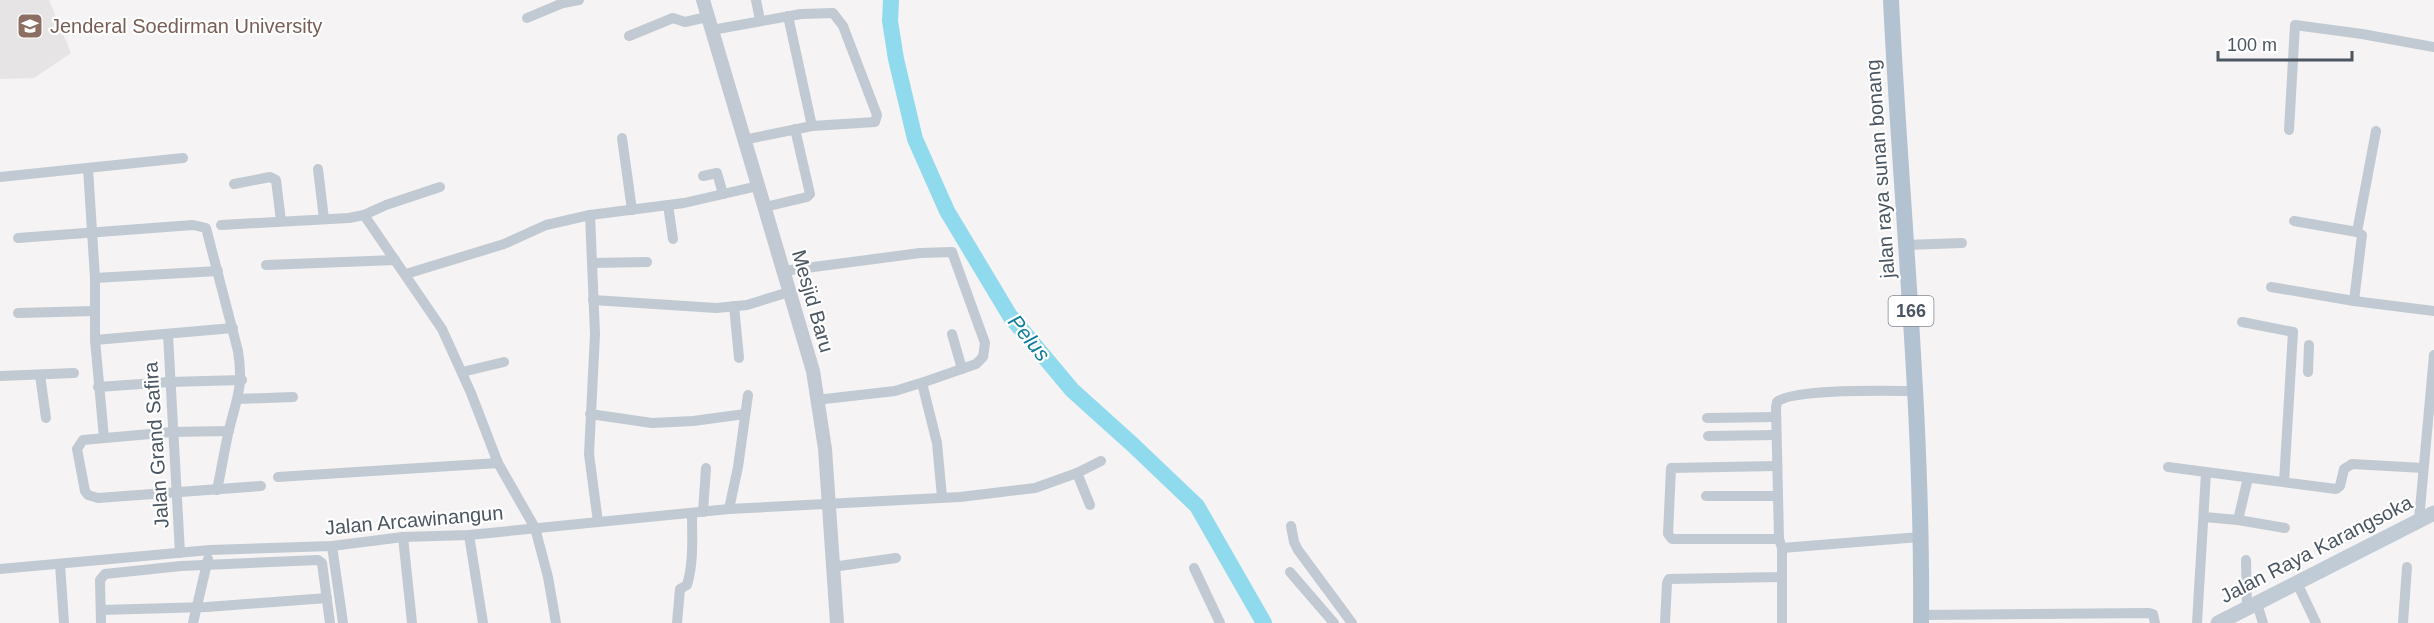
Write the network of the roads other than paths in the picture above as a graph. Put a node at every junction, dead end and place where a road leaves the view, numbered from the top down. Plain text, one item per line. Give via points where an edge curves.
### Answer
1 (579, 0) edge
2 (703, 0) edge
3 (756, 0) edge
4 (1891, 0) edge
5 (788, 16) junction
6 (528, 18) dead end
7 (760, 20) junction
8 (710, 23) junction
9 (629, 36) dead end
10 (2434, 47) edge
11 (812, 126) junction
12 (795, 129) junction
13 (2289, 130) dead end
14 (2376, 130) dead end
15 (622, 138) dead end
16 (743, 140) junction
17 (183, 158) dead end
18 (88, 168) junction
19 (318, 169) dead end
20 (703, 176) dead end
21 (0, 177) edge
22 (234, 184) dead end
23 (758, 186) junction
24 (440, 187) dead end
25 (723, 194) junction
26 (668, 205) junction
27 (765, 207) junction
28 (632, 210) junction
29 (364, 215) junction
30 (590, 215) junction
31 (324, 219) junction
32 (281, 221) junction
33 (2294, 221) dead end
34 (220, 225) dead end
35 (91, 231) junction
36 (2357, 232) junction
37 (18, 238) dead end
38 (673, 239) dead end
39 (1962, 243) dead end
40 (1906, 245) junction
41 (395, 260) junction
42 (647, 262) dead end
43 (592, 263) junction
44 (266, 265) dead end
45 (218, 271) junction
46 (783, 271) junction
47 (406, 274) junction
48 (95, 278) junction
49 (2271, 287) dead end
50 (789, 292) junction
51 (593, 300) junction
52 (2354, 301) junction
53 (734, 306) junction
54 (94, 311) junction
55 (2434, 311) edge
56 (18, 313) dead end
57 (2242, 322) dead end
58 (233, 328) junction
59 (952, 334) dead end
60 (168, 335) junction
61 (95, 340) junction
62 (2309, 345) dead end
63 (2434, 355) edge
64 (739, 358) dead end
65 (2292, 358) junction
66 (2309, 360) junction
67 (504, 362) dead end
68 (962, 369) junction
69 (462, 372) junction
70 (2308, 372) dead end
71 (74, 373) dead end
72 (40, 375) junction
73 (0, 376) edge
74 (242, 380) junction
75 (169, 382) junction
76 (922, 383) junction
77 (98, 387) junction
78 (1916, 391) junction
79 (748, 395) dead end
80 (293, 397) dead end
81 (238, 399) junction
82 (816, 400) junction
83 (590, 414) junction
84 (745, 414) junction
85 (1775, 417) junction
86 (46, 418) dead end
87 (1707, 418) dead end
88 (229, 431) junction
89 (172, 432) junction
90 (1775, 435) junction
91 (1708, 436) dead end
92 (104, 438) junction
93 (1101, 460) dead end
94 (498, 463) junction
95 (1776, 466) junction
96 (2168, 467) dead end
97 (706, 468) dead end
98 (2423, 468) junction
99 (1077, 472) junction
100 (2206, 474) junction
101 (278, 477) dead end
102 (2248, 478) junction
103 (2284, 482) junction
104 (261, 486) dead end
105 (217, 490) junction
106 (176, 493) junction
107 (1777, 495) junction
108 (1706, 496) dead end
109 (942, 498) junction
110 (830, 504) junction
111 (1090, 505) dead end
112 (729, 509) junction
113 (698, 512) junction
114 (2434, 513) edge
115 (2204, 517) junction
116 (2238, 520) junction
117 (2419, 520) junction
118 (598, 522) junction
119 (1291, 526) dead end
120 (535, 528) junction
121 (2285, 528) dead end
122 (469, 534) junction
123 (403, 537) junction
124 (1920, 537) junction
125 (1780, 544) junction
126 (332, 546) junction
127 (210, 550) junction
128 (180, 553) junction
129 (896, 558) dead end
130 (2246, 560) dead end
131 (60, 564) junction
132 (207, 564) junction
133 (832, 567) junction
134 (2407, 567) dead end
135 (1194, 568) dead end
136 (0, 569) edge
137 (1290, 572) dead end
138 (1782, 577) junction
139 (2297, 583) junction
140 (327, 598) junction
141 (195, 606) junction
142 (2252, 606) junction
143 (101, 610) junction
144 (1921, 619) edge
145 (64, 623) edge
146 (101, 623) edge
147 (193, 623) edge
148 (330, 623) edge
149 (343, 623) edge
150 (412, 623) edge
151 (483, 623) edge
152 (556, 623) edge
153 (677, 623) edge
154 (837, 623) edge
155 (1220, 623) edge
156 (1334, 623) edge
157 (1352, 623) edge
158 (1665, 623) edge
159 (1782, 623) edge
160 (2155, 623) edge
161 (2197, 623) edge
162 (2218, 623) edge
163 (2264, 623) edge
164 (2316, 623) edge
165 (2403, 623) edge

1 - 6 street
2 - 8 street, Mesjid Baru
3 - 7 street
4 - 40 main road, jalan raya sunan bonang / 166
5 - 7 street
5 - 11 street
5 - 11 street via 826,12 837,16 877,115 875,122
7 - 8 street
8 - 9 street via 673,18
8 - 16 street, Mesjid Baru
10 - 13 street via 2295,25
11 - 12 street
12 - 16 street
12 - 27 street via 810,194
14 - 36 street
15 - 28 street
16 - 23 street, Mesjid Baru
17 - 18 street
18 - 21 street
18 - 35 street
19 - 31 street
20 - 25 street via 717,173
22 - 32 street via 270,177 276,180
23 - 25 street
23 - 27 street, Mesjid Baru
24 - 29 street
25 - 26 street
26 - 28 street
26 - 38 street
27 - 46 street, Mesjid Baru
28 - 30 street
29 - 31 street
29 - 41 street
30 - 43 street
30 - 47 street via 546,225 504,244
31 - 32 street
32 - 34 street
33 - 36 street
35 - 37 street
35 - 45 street via 199,225 208,232
35 - 48 street
36 - 52 street via 2362,235
39 - 40 street
40 - 78 main road, jalan raya sunan bonang / 166
41 - 44 street
41 - 47 street
42 - 43 street
43 - 51 street
45 - 48 street
45 - 58 street
46 - 50 street, Mesjid Baru
46 - 68 street via 952,252 985,343 981,360
47 - 69 street via 442,329
48 - 54 street
49 - 52 street
50 - 53 street
50 - 82 street, Mesjid Baru via 813,371
51 - 53 street via 685,307
51 - 83 street
52 - 55 street
53 - 64 street
54 - 56 street
54 - 61 street
57 - 65 street via 2293,332
58 - 60 street
58 - 74 street
59 - 68 street
60 - 61 street
60 - 75 street, Jalan Grand Safira
61 - 77 street
62 - 66 street
63 - 98 street
65 - 66 street
65 - 103 street
66 - 70 street
67 - 69 street
68 - 76 street
69 - 94 street
71 - 72 street
72 - 73 street
72 - 86 street
74 - 75 street
74 - 81 street
75 - 77 street
75 - 89 street, Jalan Grand Safira
76 - 82 street via 895,391
76 - 109 street via 937,443
77 - 92 street
78 - 85 street via 1790,396 1777,402
78 - 124 main road, jalan raya sunan bonang / 166
79 - 84 street
80 - 81 street
81 - 88 street
82 - 110 street, Mesjid Baru
83 - 84 street via 652,423
83 - 118 street via 589,454
84 - 112 street
85 - 87 street
85 - 90 street
88 - 89 street
88 - 105 street
89 - 92 street
89 - 106 street, Jalan Grand Safira
90 - 91 street
90 - 95 street
92 - 106 street via 82,440 77,446 88,495 98,498
93 - 99 street, Jalan Arcawinangun
94 - 101 street
94 - 120 street
95 - 107 street
95 - 125 street via 1671,468 1668,534 1672,539
96 - 100 street
97 - 113 street
98 - 103 street via 2352,464 2344,469 2336,489
98 - 117 street
99 - 109 street, Jalan Arcawinangun via 1035,488
99 - 111 street
100 - 102 street
100 - 115 street
102 - 103 street
102 - 116 street
104 - 105 street
105 - 106 street
106 - 128 street, Jalan Grand Safira
107 - 108 street
107 - 125 street
109 - 110 street, Jalan Arcawinangun
110 - 112 street, Jalan Arcawinangun
110 - 133 street, Mesjid Baru
112 - 113 street, Jalan Arcawinangun
113 - 118 street, Jalan Arcawinangun
113 - 153 street via 689,577 680,590
114 - 117 main road, Jalan Raya Karangsoka
115 - 116 street
115 - 161 street
116 - 121 street
117 - 139 main road, Jalan Raya Karangsoka
118 - 120 street, Jalan Arcawinangun
119 - 157 street via 1298,550
120 - 122 street, Jalan Arcawinangun
120 - 152 street
122 - 123 street, Jalan Arcawinangun
122 - 151 street
123 - 126 street, Jalan Arcawinangun
123 - 150 street
124 - 125 street
124 - 144 main road, jalan raya sunan bonang / 166
125 - 138 street
126 - 127 street, Jalan Arcawinangun
126 - 149 street
127 - 128 street, Jalan Arcawinangun
127 - 132 street
128 - 131 street, Jalan Arcawinangun
129 - 133 street
130 - 142 street
131 - 136 street, Jalan Arcawinangun
131 - 145 street
132 - 140 street via 318,560 322,563
132 - 141 street
132 - 143 street via 105,574 100,580
133 - 154 street, Mesjid Baru
134 - 165 street
135 - 155 street
137 - 156 street
138 - 158 street via 1669,579
138 - 159 street
139 - 142 main road, Jalan Raya Karangsoka
139 - 164 street
140 - 141 street
140 - 148 street
141 - 143 street
141 - 147 street
142 - 162 main road, Jalan Raya Karangsoka
142 - 163 street
143 - 146 street
144 - 160 street via 2149,613

